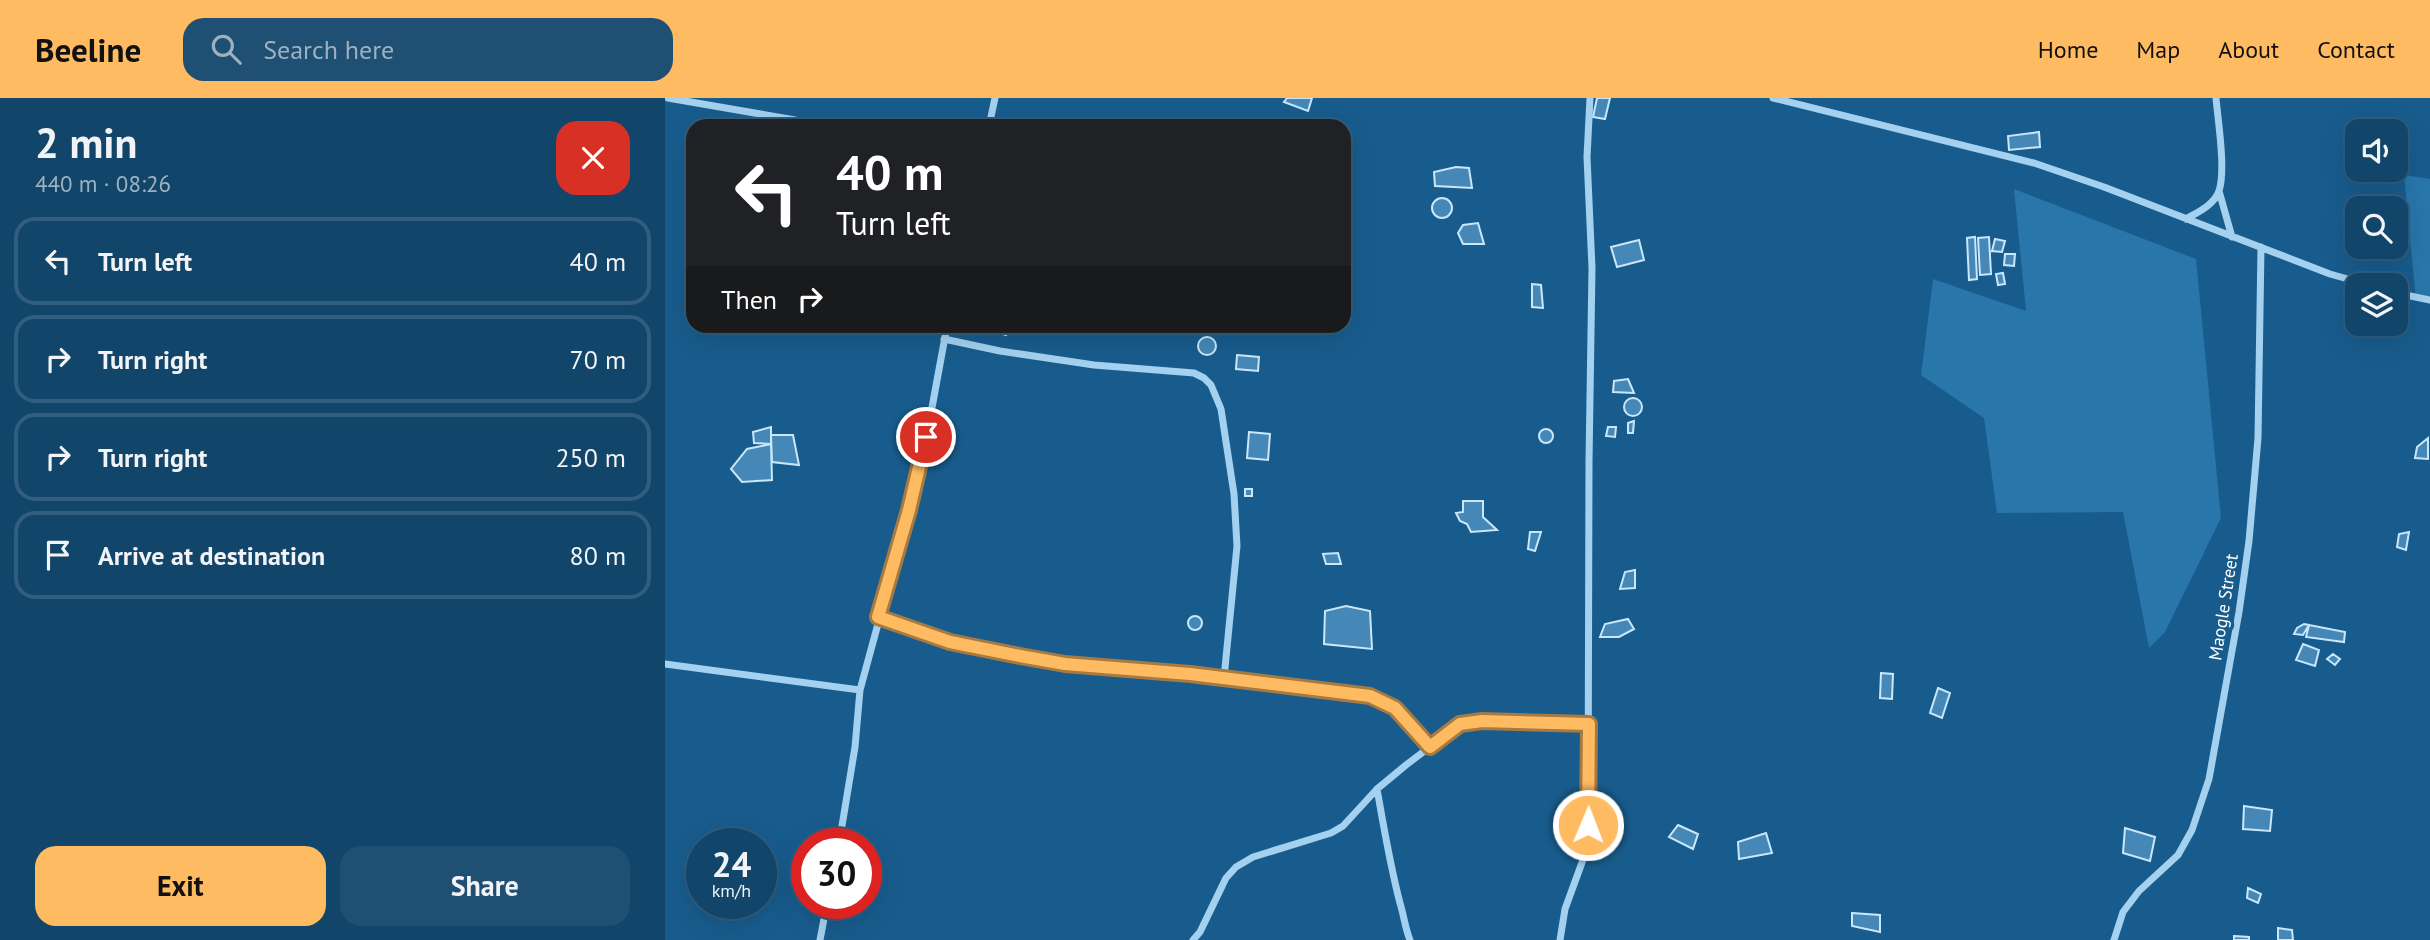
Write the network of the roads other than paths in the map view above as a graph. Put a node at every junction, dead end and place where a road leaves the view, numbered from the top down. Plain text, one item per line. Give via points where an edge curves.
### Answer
1 (668, 98) edge
2 (995, 98) edge
3 (1591, 98) edge
4 (1773, 98) edge
5 (2216, 98) edge
6 (789, 119) edge
7 (990, 119) edge
8 (2219, 191) junction
9 (2186, 219) junction
10 (2232, 237) junction
11 (2261, 247) junction
12 (2345, 278) edge
13 (2408, 295) edge
14 (2430, 300) edge
15 (945, 333) edge
16 (944, 339) junction
17 (878, 617) junction
18 (665, 664) edge
19 (1224, 678) junction
20 (860, 690) junction
21 (1589, 724) junction
22 (1430, 747) junction
23 (1377, 789) junction
24 (842, 828) edge
25 (824, 919) edge
26 (820, 940) edge
27 (1193, 940) edge
28 (1410, 940) edge
29 (1560, 940) edge
30 (2114, 940) edge

1 - 6 street
2 - 7 street
3 - 21 street via 1587,157 1592,268
4 - 9 street via 2034,163
5 - 8 street
8 - 9 street
8 - 10 street
9 - 10 street
10 - 11 street
11 - 12 street
11 - 30 street, Maogle Street via 2257,438 2249,541 2209,779 2192,830 2178,855 2123,912
13 - 14 street
15 - 16 street
16 - 17 street via 909,510
16 - 19 street via 1067,361 1194,373 1211,385 1226,438 1237,546
17 - 19 street via 997,653
17 - 20 street
18 - 20 street
19 - 22 street via 1370,696 1395,708
20 - 24 street
21 - 22 street via 1460,724
21 - 29 street via 1584,857 1565,909
22 - 23 street
23 - 27 street via 1331,833 1253,857 1236,867
23 - 28 street via 1391,873
25 - 26 street

